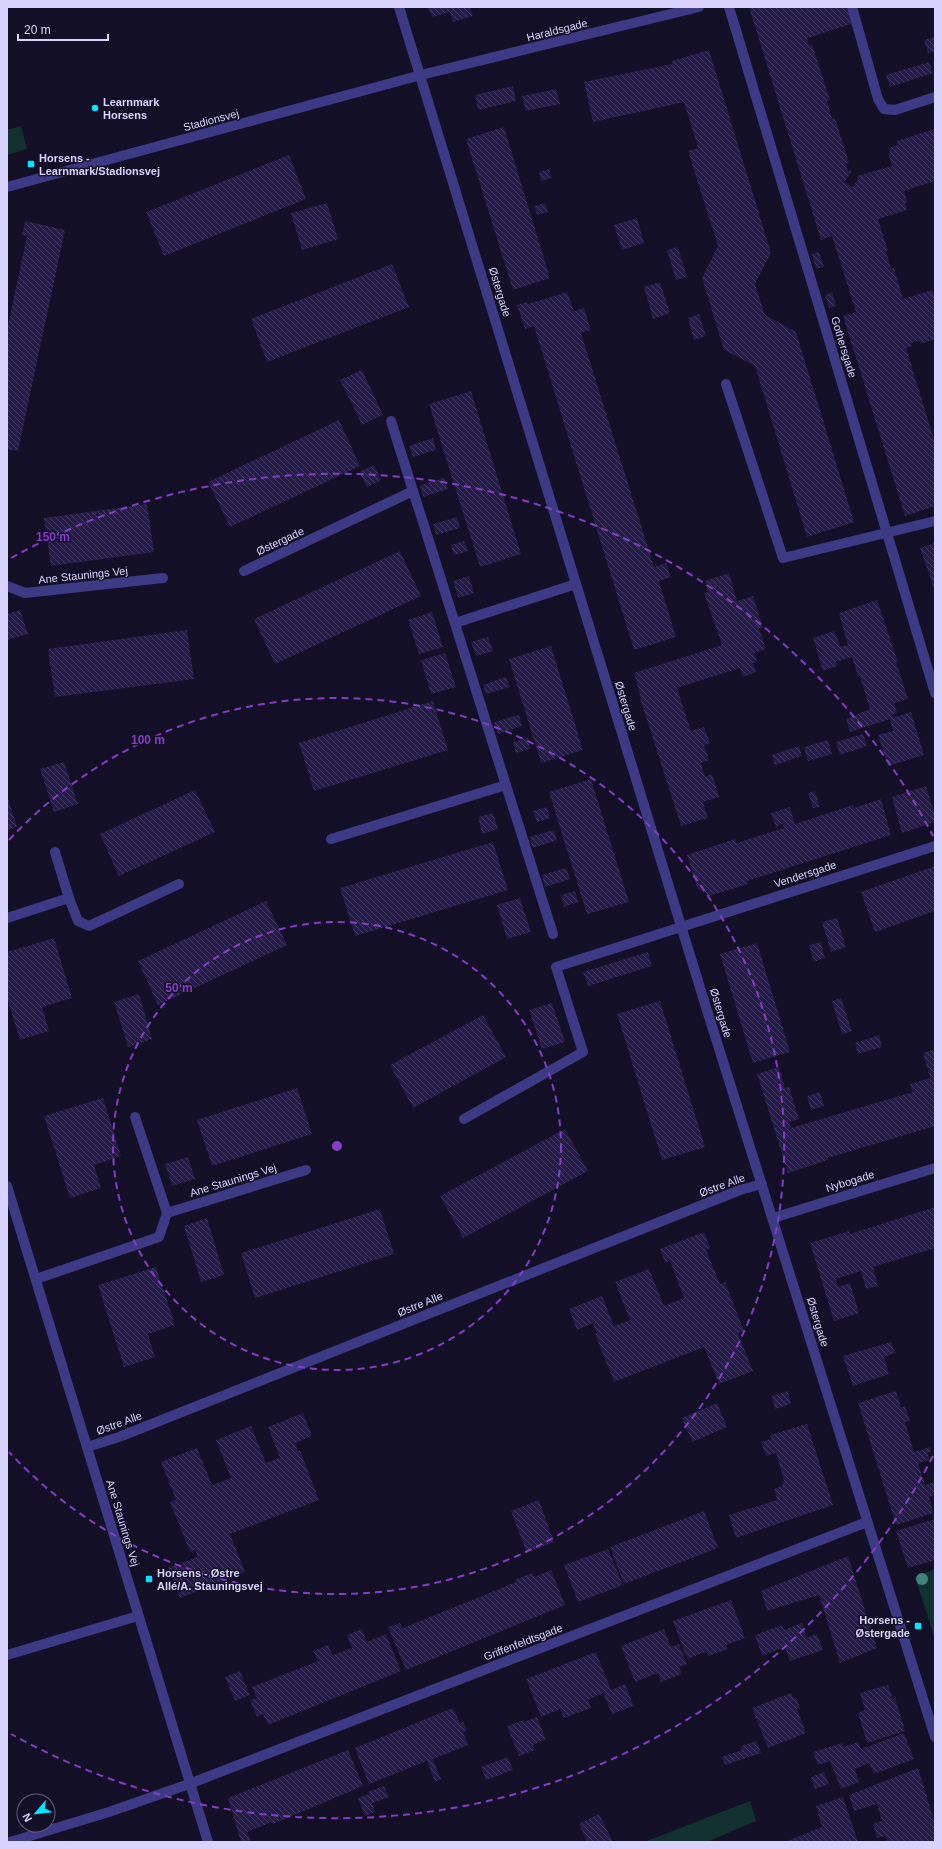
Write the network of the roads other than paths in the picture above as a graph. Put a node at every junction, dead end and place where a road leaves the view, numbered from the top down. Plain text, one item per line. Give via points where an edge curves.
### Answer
1 (399, 7) edge
2 (699, 7) edge
3 (729, 7) edge
4 (852, 7) edge
5 (421, 76) junction
6 (935, 97) edge
7 (7, 187) edge
8 (726, 384) dead end
9 (391, 421) dead end
10 (413, 491) junction
11 (935, 521) edge
12 (887, 532) junction
13 (244, 571) dead end
14 (163, 578) dead end
15 (576, 584) junction
16 (7, 586) edge
17 (455, 623) junction
18 (935, 693) edge
19 (506, 785) junction
20 (330, 839) dead end
21 (935, 846) edge
22 (55, 852) dead end
23 (179, 884) dead end
24 (69, 898) junction
25 (7, 918) edge
26 (682, 926) junction
27 (553, 934) dead end
28 (135, 1116) dead end
29 (464, 1119) dead end
30 (935, 1168) edge
31 (306, 1170) dead end
32 (762, 1184) junction
33 (7, 1186) edge
34 (167, 1213) junction
35 (773, 1218) junction
36 (36, 1279) junction
37 (88, 1447) junction
38 (867, 1522) junction
39 (138, 1616) junction
40 (7, 1656) edge
41 (933, 1725) edge
42 (935, 1737) edge
43 (189, 1784) junction
44 (10, 1842) edge
45 (208, 1842) edge

1 - 5 street, Østergade
2 - 5 street, Haraldsgade
3 - 12 street, Gothersgade
4 - 6 street via 878,99 884,109 895,110
5 - 7 street, Stadionsvej
5 - 15 street, Østergade
8 - 12 street via 783,558
9 - 10 street
10 - 13 street, Østergade
10 - 17 street
11 - 12 street
12 - 18 street, Gothersgade
14 - 16 street, Ane Staunings Vej via 25,593
15 - 17 street
15 - 26 street, Østergade
17 - 19 street
19 - 20 street
19 - 27 street
21 - 26 street, Vendersgade
22 - 24 street
23 - 24 street via 88,926 78,921
24 - 25 street
26 - 29 street via 556,967 582,1052
26 - 32 street, Østergade
28 - 34 street
30 - 35 street, Nybogade
31 - 34 street, Ane Staunings Vej
32 - 35 street, Østergade
32 - 37 street, Østre Alle via 740,1190
33 - 36 street, Ane Staunings Vej
34 - 36 street via 160,1237
35 - 38 street, Østergade
36 - 37 street, Ane Staunings Vej
37 - 39 street, Ane Staunings Vej
38 - 41 street, Østergade
38 - 43 street, Griffenfeldtsgade
39 - 40 street
39 - 43 street, Ane Staunings Vej
41 - 42 street, Østergade
43 - 44 street, Griffenfeldtsgade
43 - 45 street, Ane Staunings Vej

